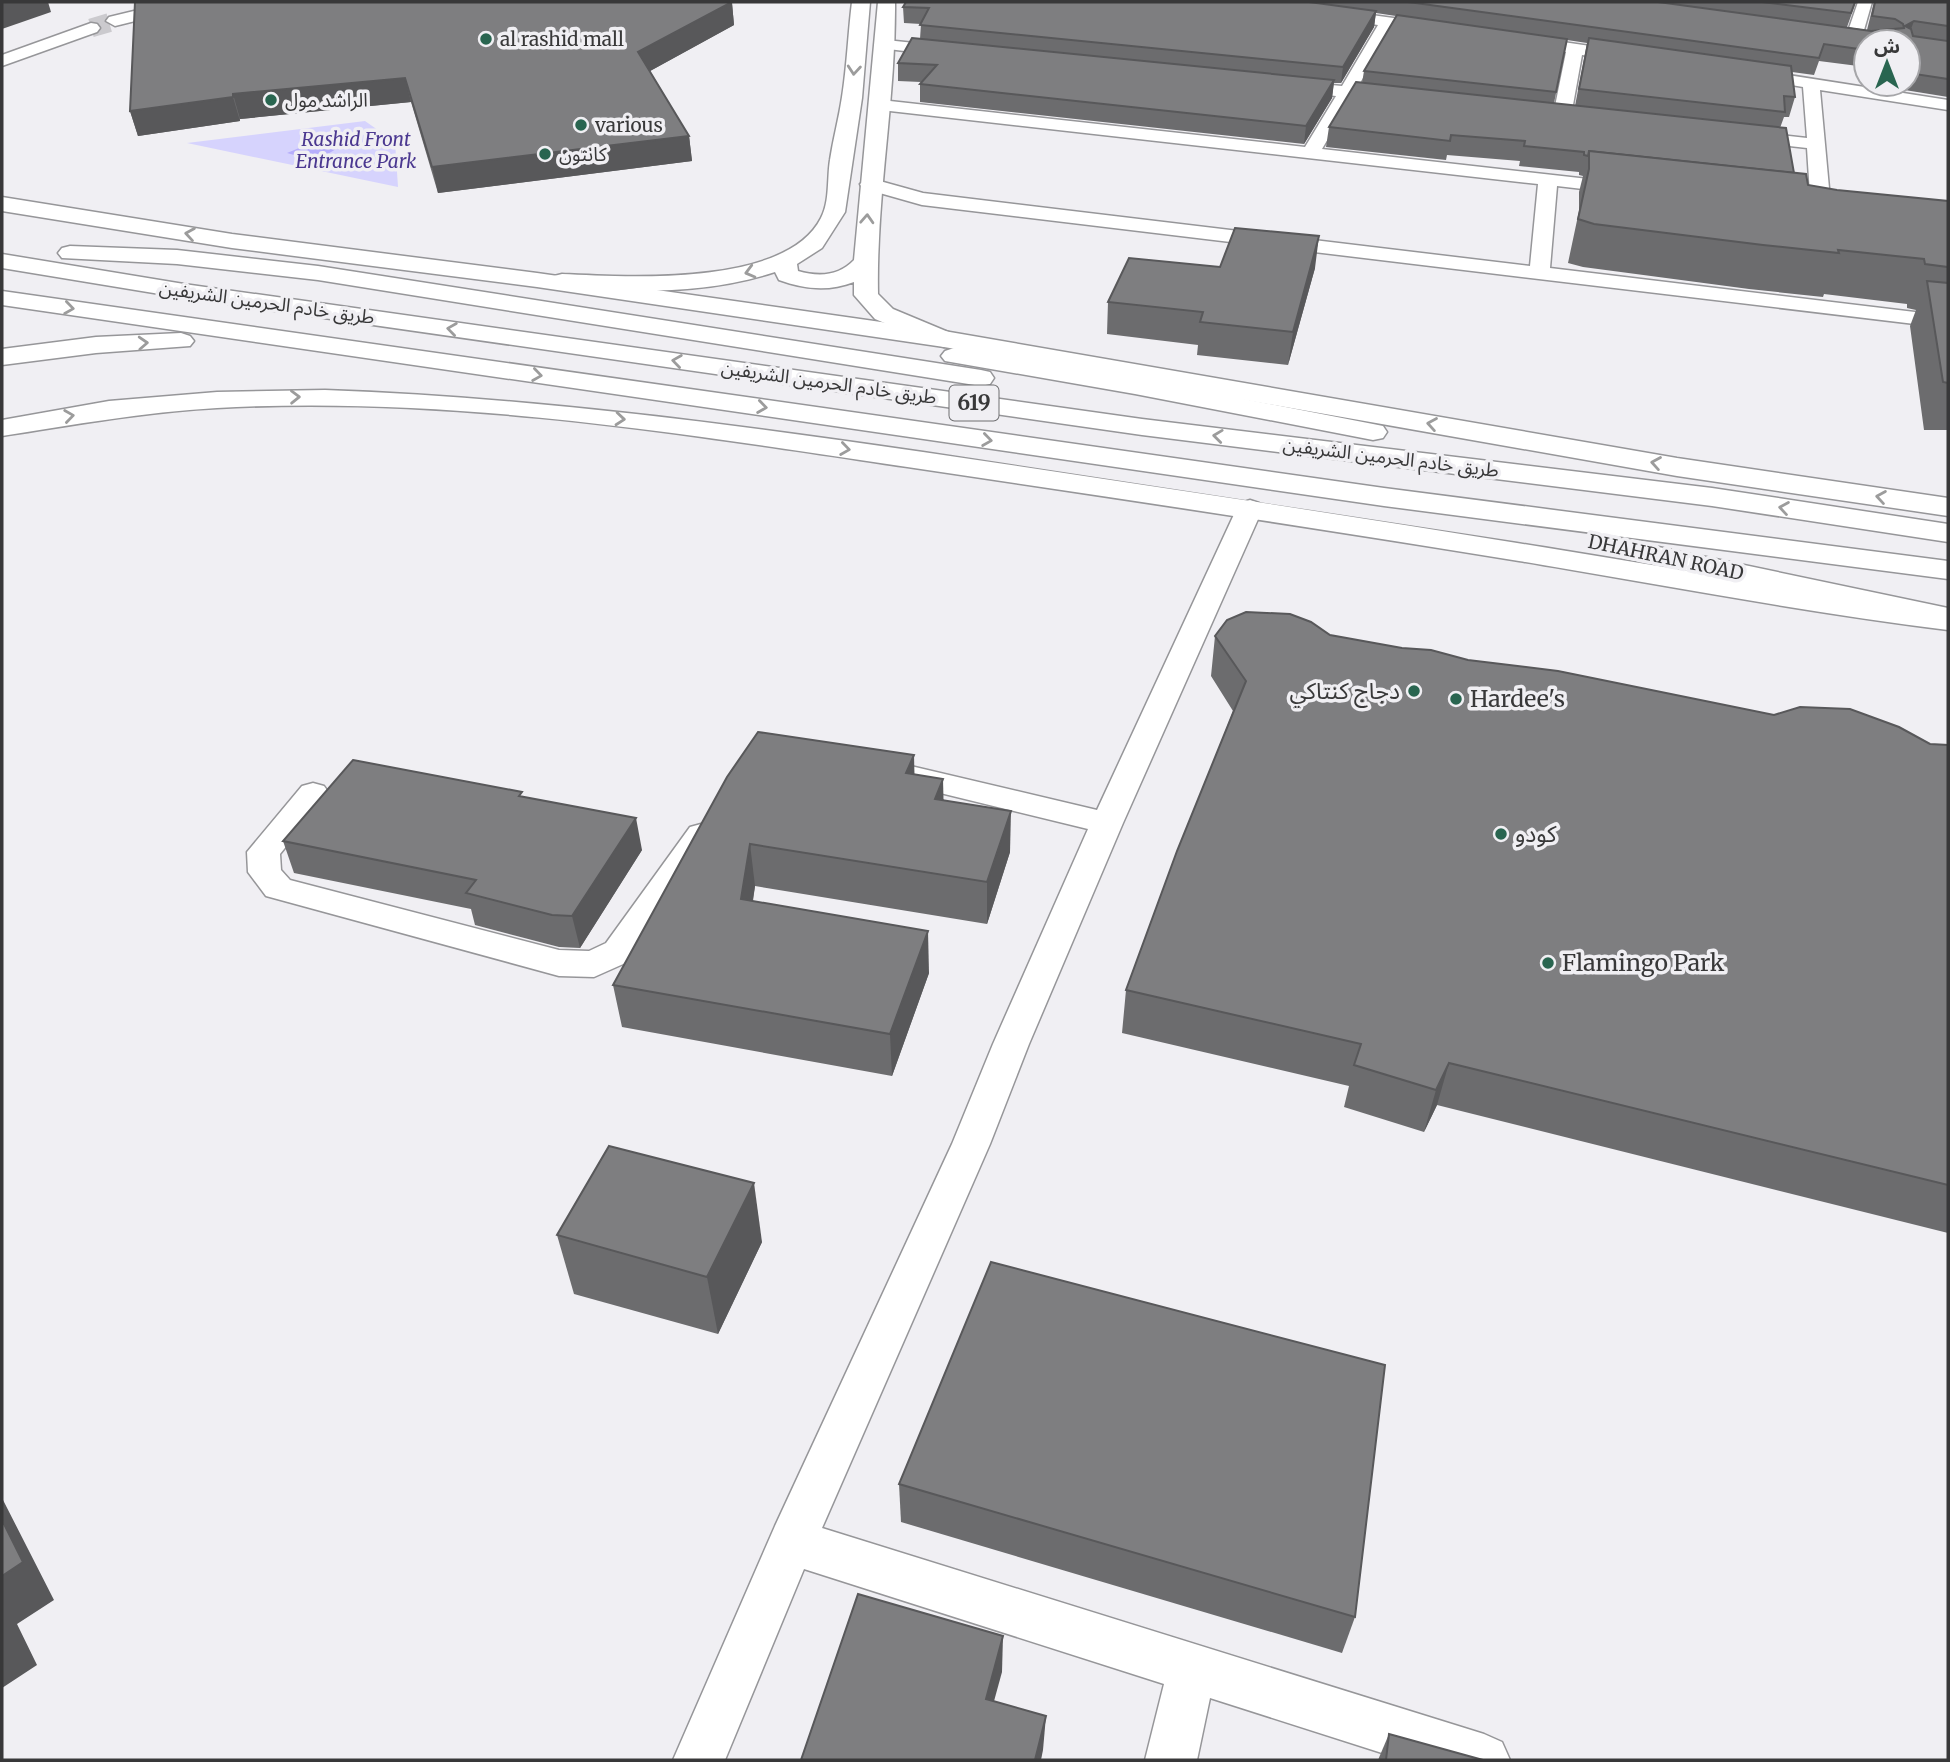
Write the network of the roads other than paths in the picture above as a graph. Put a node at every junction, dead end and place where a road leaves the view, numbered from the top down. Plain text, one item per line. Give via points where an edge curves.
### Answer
1 (152, 2) edge
2 (861, 2) edge
3 (887, 2) edge
4 (1247, 2) edge
5 (1865, 2) edge
6 (183, 4) edge
7 (116, 21) tunnel mouth
8 (1388, 22) junction
9 (63, 23) tunnel mouth
10 (1856, 28) edge
11 (1455, 32) edge
12 (1509, 39) edge
13 (2, 42) edge
14 (1569, 44) junction
15 (886, 45) junction
16 (968, 54) edge
17 (7, 58) edge
18 (1654, 60) edge
19 (1732, 71) edge
20 (1811, 82) junction
21 (1267, 84) edge
22 (1347, 92) junction
23 (1414, 99) edge
24 (881, 105) junction
25 (1948, 105) edge
26 (1562, 116) edge
27 (1722, 134) edge
28 (1815, 144) junction
29 (1311, 152) junction
30 (1548, 179) junction
31 (869, 184) junction
32 (1644, 190) edge
33 (8, 204) edge
34 (1821, 210) edge
35 (232, 240) junction
36 (2, 255) edge
37 (791, 257) junction
38 (2, 261) edge
39 (865, 262) junction
40 (1540, 271) junction
41 (537, 280) junction
42 (2, 298) edge
43 (1948, 322) edge
44 (944, 339) junction
45 (2, 357) edge
46 (500, 369) junction
47 (2, 428) edge
48 (1384, 497) junction
49 (1712, 497) junction
50 (1250, 508) junction
51 (1948, 508) edge
52 (1948, 533) edge
53 (1948, 569) edge
54 (1948, 619) edge
55 (870, 766) edge
56 (313, 793) dead end
57 (719, 809) edge
58 (1107, 823) junction
59 (792, 1542) junction
60 (1192, 1669) junction
61 (699, 1760) edge
62 (1171, 1760) edge
63 (1484, 1760) edge

1 - 6 street
1 - 17 main road via 89,22
2 -> 37 main road via 833,218 816,241
3 - 15 main road
4 - 8 street
5 - 10 street
6 - 7 main road
8 - 11 street
8 - 22 street
9 - 13 main road
12 - 14 street
14 - 18 street
14 - 26 street
15 - 16 street
15 - 24 main road
19 - 20 street
20 - 25 street
20 - 28 street
21 - 22 street
22 - 23 street
22 - 29 street
24 - 29 street
24 - 31 main road
27 - 28 street
28 - 34 street
29 - 30 street
30 - 32 street
30 - 40 street
39 -> 31 main road
31 - 40 street via 922,199
35 -> 33 main road
35 - 41 main road
35 - 49 main road via 1135,386
36 - 49 main road via 177,257 318,273
37 - 39 main road via 785,264 787,275 813,281 853,276
37 -> 41 main road via 706,281 641,285
49 -> 38 main road, طريق خادم الحرمين الشريفين / 619 via 1142,426 184,291
39 - 44 main road via 866,295 884,314
40 - 43 street
41 - 44 main road
42 -> 46 main road, طريق خادم الحرمين الشريفين / 619
51 -> 44 main road via 1676,467
45 -> 46 main road via 96,345 184,341
46 -> 48 main road, طريق خادم الحرمين الشريفين / 619
47 -> 50 main road via 170,402 309,397 437,402 662,422
48 - 53 main road, طريق خادم الحرمين الشريفين / 619
48 - 54 main road, DHAHRAN ROAD
52 -> 49 main road, طريق خادم الحرمين الشريفين / 619
50 - 54 main road
50 - 58 street
55 - 58 street
56 - 57 street via 263,852 265,872 278,888 559,963 594,964 618,952
58 - 59 street via 971,1143
59 - 60 street
59 - 61 street
60 - 62 street
60 - 63 street

